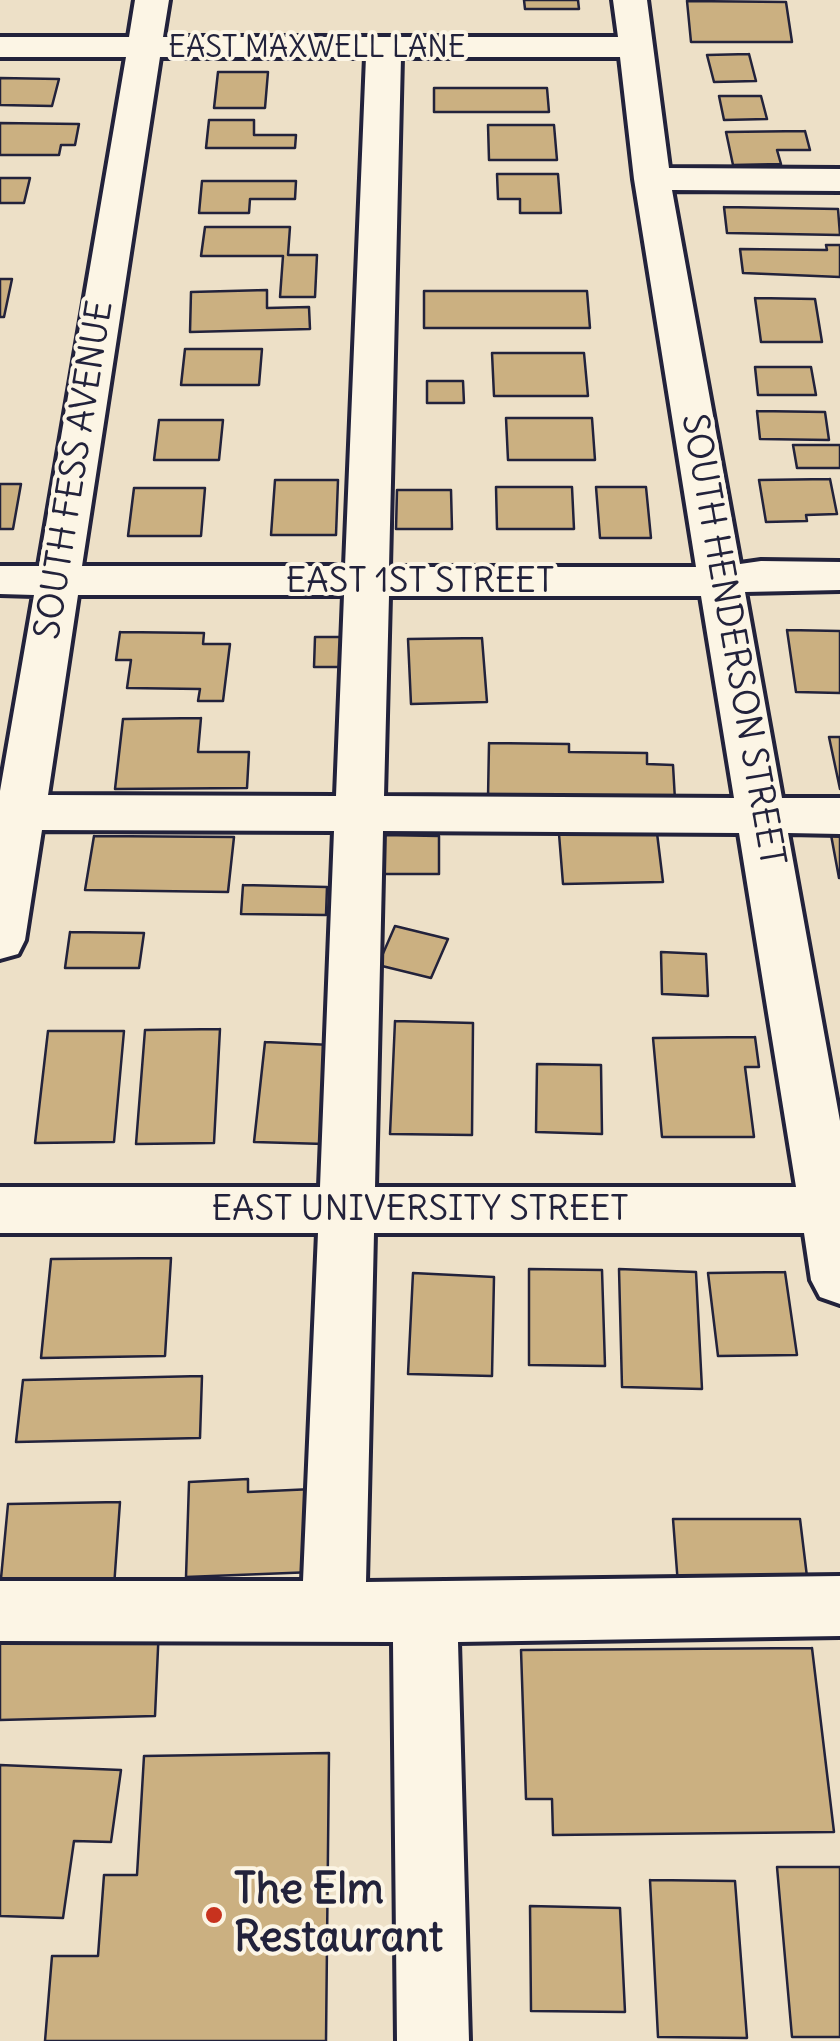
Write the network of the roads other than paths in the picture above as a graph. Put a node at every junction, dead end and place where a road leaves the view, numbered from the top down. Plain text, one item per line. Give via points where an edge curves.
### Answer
1 (152, 0) edge
2 (630, 0) edge
3 (0, 47) edge
4 (384, 47) junction
5 (635, 47) junction
6 (144, 49) junction
7 (652, 179) junction
8 (840, 180) edge
9 (840, 576) edge
10 (0, 580) edge
11 (55, 581) junction
12 (365, 582) junction
13 (723, 582) junction
14 (11, 812) edge
15 (357, 814) junction
16 (762, 816) junction
17 (840, 816) edge
18 (0, 940) edge
19 (0, 1210) edge
20 (344, 1210) junction
21 (834, 1210) edge
22 (840, 1280) edge
23 (840, 1606) edge
24 (0, 1611) edge
25 (334, 1611) junction
26 (425, 1613) junction
27 (433, 2041) edge

1 - 6 street, SOUTH FESS AVENUE
2 - 5 street, SOUTH HENDERSON STREET
3 - 6 street, EAST MAXWELL LANE
4 - 5 street, EAST MAXWELL LANE
4 - 6 street, EAST MAXWELL LANE
4 - 12 street
5 - 7 street, SOUTH HENDERSON STREET
6 - 11 street, SOUTH FESS AVENUE
7 - 8 street
7 - 13 street, SOUTH HENDERSON STREET
9 - 13 street, EAST 1ST STREET via 761,575
10 - 11 street, EAST 1ST STREET
11 - 12 street, EAST 1ST STREET
11 - 14 street, SOUTH FESS AVENUE
12 - 13 street, EAST 1ST STREET
12 - 15 street
13 - 16 street, SOUTH HENDERSON STREET
14 - 15 street
14 - 18 street, SOUTH FESS AVENUE
15 - 16 street
15 - 20 street
16 - 17 street
16 - 21 street, SOUTH HENDERSON STREET
19 - 20 street, EAST UNIVERSITY STREET
20 - 21 street, EAST UNIVERSITY STREET
20 - 25 street
21 - 22 street, SOUTH HENDERSON STREET
23 - 26 street
24 - 25 street
25 - 26 street
26 - 27 street

